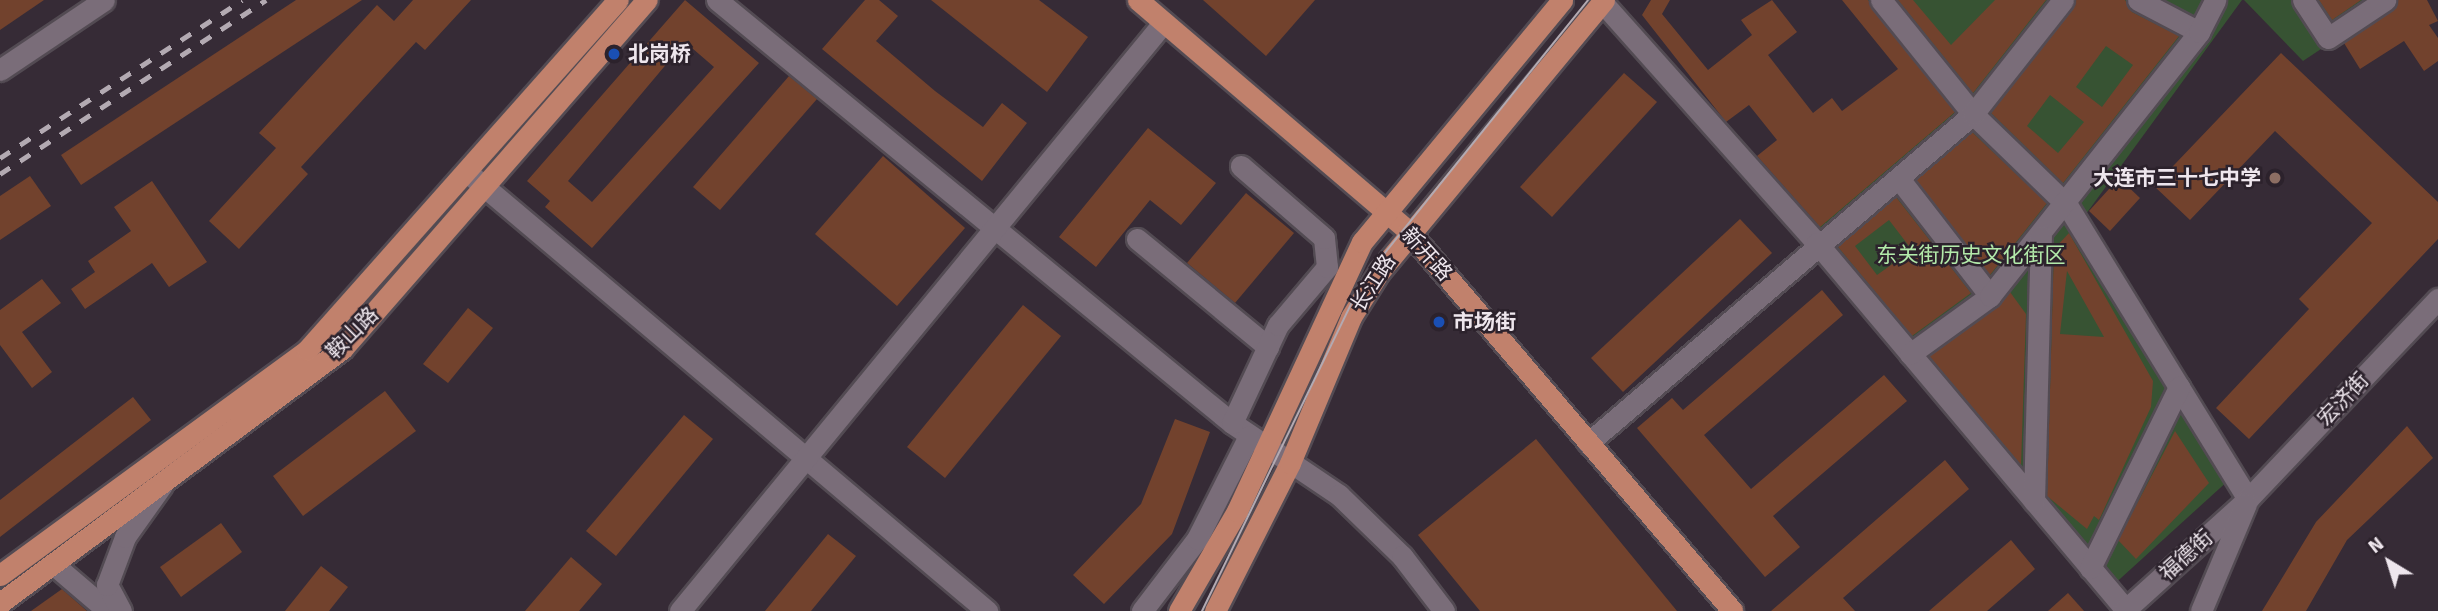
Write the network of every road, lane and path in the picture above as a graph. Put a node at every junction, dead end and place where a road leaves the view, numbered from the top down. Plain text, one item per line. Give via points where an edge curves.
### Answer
1 (104, 0) edge
2 (618, 0) edge
3 (647, 0) edge
4 (717, 0) edge
5 (1138, 0) edge
6 (1562, 0) edge
7 (1881, 0) edge
8 (2063, 0) edge
9 (2138, 0) edge
10 (2215, 0) edge
11 (2303, 0) edge
12 (2385, 0) edge
13 (1603, 1) edge
14 (1164, 22) junction
15 (2199, 32) junction
16 (0, 70) edge
17 (1973, 114) junction
18 (1241, 166) dead end
19 (467, 172) junction
20 (1900, 180) junction
21 (483, 187) junction
22 (2067, 205) junction
23 (1385, 211) junction
24 (995, 227) junction
25 (1408, 231) junction
26 (2041, 236) junction
27 (1137, 239) dead end
28 (1817, 243) junction
29 (1990, 296) junction
30 (2438, 299) edge
31 (1268, 347) junction
32 (1910, 354) junction
33 (2179, 387) junction
34 (1249, 436) junction
35 (1588, 443) junction
36 (806, 458) junction
37 (1290, 463) junction
38 (166, 480) junction
39 (2248, 499) junction
40 (2034, 501) junction
41 (53, 565) junction
42 (2090, 568) junction
43 (0, 576) edge
44 (0, 603) edge
45 (2125, 610) edge
46 (108, 611) edge
47 (121, 611) edge
48 (680, 611) edge
49 (987, 611) edge
50 (1142, 611) edge
51 (1180, 611) edge
52 (1215, 611) edge
53 (1444, 611) edge
54 (1732, 611) edge
55 (2201, 611) edge

1 - 16 street
2 - 19 main road, 鞍山路
3 - 21 main road, 鞍山路
4 - 24 street
5 - 14 main road, 新开路
6 - 23 main road, 长江路
7 - 17 street
8 - 17 street
9 - 15 street
10 - 15 street
11 - 12 street via 2329,38
13 - 25 main road, 长江路
13 - 28 street
14 - 23 main road, 新开路
14 - 24 street
15 - 22 street
17 - 20 street
17 - 22 street
18 - 31 street via 1324,238 1327,267
19 - 21 street
19 - 43 main road, 鞍山路 via 307,350
20 - 28 street
20 - 29 street
21 - 36 street
21 - 38 main road, 鞍山路 via 343,348
22 - 26 street
22 - 33 street
23 - 25 main road, 新开路
23 - 34 main road, 长江路 via 1344,272
24 - 34 street
24 - 36 street
25 - 35 main road, 新开路
25 - 37 main road, 长江路 via 1351,317
26 - 29 street
26 - 40 street
27 - 31 street
28 - 32 street
28 - 35 street
29 - 32 street
30 - 39 street, 宏济街
31 - 34 street
32 - 40 street
33 - 39 street
33 - 42 street
34 - 37 street
34 - 50 street via 1197,539
34 - 51 main road, 长江路
35 - 54 main road, 新开路
36 - 48 street
36 - 49 street
37 - 52 main road, 长江路
37 - 53 street via 1339,495
38 - 41 main road, 鞍山路
38 - 47 street via 125,537 107,584
39 - 45 street, 福德街
39 - 55 street
40 - 42 street
41 - 44 main road, 鞍山路
41 - 46 street
42 - 45 street

